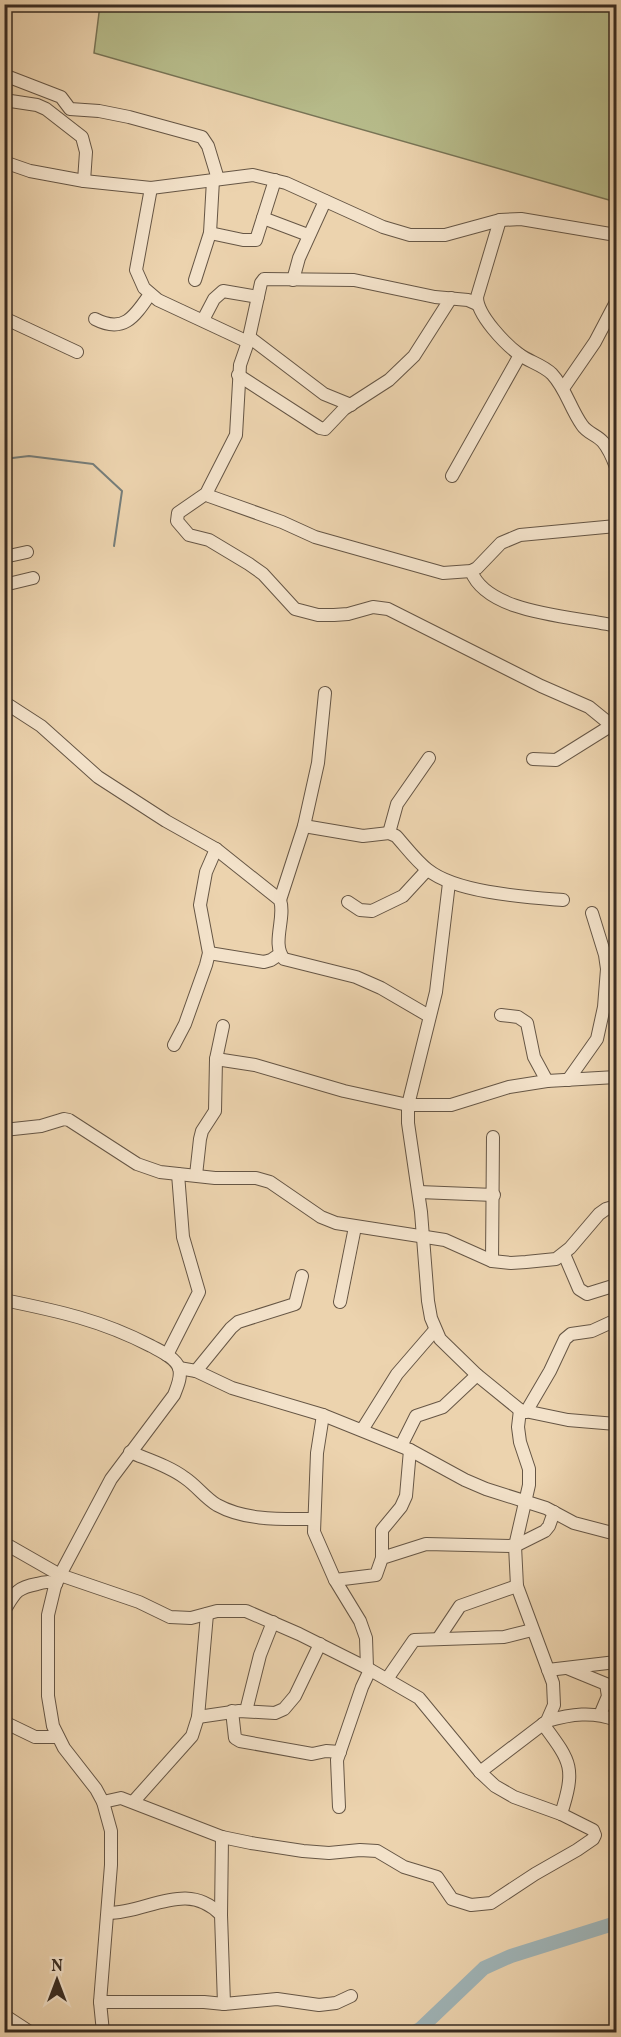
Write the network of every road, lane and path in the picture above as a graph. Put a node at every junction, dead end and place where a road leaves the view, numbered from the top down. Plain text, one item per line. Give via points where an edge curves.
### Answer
1 (4, 75) edge
2 (4, 100) edge
3 (4, 162) edge
4 (215, 180) junction
5 (275, 180) junction
6 (84, 181) junction
7 (151, 188) junction
8 (325, 201) junction
9 (263, 218) junction
10 (500, 220) junction
11 (210, 233) junction
12 (308, 235) junction
13 (616, 235) edge
14 (195, 280) dead end
15 (293, 280) junction
16 (150, 294) junction
17 (258, 297) junction
18 (451, 298) junction
19 (616, 302) edge
20 (477, 304) junction
21 (4, 318) edge
22 (95, 319) dead end
23 (203, 320) junction
24 (249, 339) junction
25 (77, 352) dead end
26 (520, 355) junction
27 (238, 375) junction
28 (564, 387) junction
29 (351, 405) junction
30 (616, 466) edge
31 (452, 476) dead end
32 (207, 493) junction
33 (616, 526) edge
34 (27, 552) dead end
35 (4, 557) edge
36 (471, 571) junction
37 (33, 578) dead end
38 (4, 585) edge
39 (616, 626) edge
40 (325, 693) dead end
41 (5, 705) edge
42 (614, 727) edge
43 (429, 758) dead end
44 (534, 759) dead end
45 (304, 826) junction
46 (389, 833) junction
47 (216, 849) junction
48 (428, 870) junction
49 (449, 883) junction
50 (279, 900) junction
51 (563, 900) dead end
52 (348, 902) dead end
53 (592, 913) dead end
54 (209, 953) junction
55 (280, 954) junction
56 (429, 1016) junction
57 (501, 1016) dead end
58 (223, 1026) dead end
59 (174, 1045) dead end
60 (216, 1059) junction
61 (616, 1077) edge
62 (568, 1080) junction
63 (547, 1081) junction
64 (408, 1105) junction
65 (4, 1130) edge
66 (493, 1137) dead end
67 (178, 1174) junction
68 (196, 1175) junction
69 (419, 1192) junction
70 (494, 1195) junction
71 (616, 1206) edge
72 (355, 1227) junction
73 (423, 1238) junction
74 (564, 1254) junction
75 (492, 1261) junction
76 (302, 1276) dead end
77 (616, 1285) edge
78 (4, 1300) edge
79 (340, 1302) dead end
80 (616, 1320) edge
81 (435, 1330) junction
82 (167, 1355) junction
83 (179, 1368) junction
84 (196, 1371) junction
85 (477, 1375) junction
86 (523, 1411) junction
87 (323, 1415) junction
88 (616, 1424) edge
89 (362, 1430) junction
90 (406, 1448) junction
91 (130, 1452) junction
92 (526, 1502) junction
93 (554, 1512) junction
94 (314, 1519) junction
95 (616, 1534) edge
96 (4, 1543) edge
97 (515, 1546) junction
98 (382, 1558) junction
99 (58, 1579) junction
100 (335, 1580) junction
101 (517, 1586) junction
102 (4, 1611) edge
103 (207, 1614) junction
104 (273, 1622) junction
105 (532, 1630) junction
106 (438, 1639) junction
107 (320, 1644) junction
108 (616, 1662) edge
109 (567, 1668) junction
110 (369, 1669) junction
111 (548, 1670) junction
112 (387, 1679) junction
113 (613, 1692) edge
114 (232, 1711) junction
115 (246, 1711) junction
116 (600, 1715) junction
117 (198, 1717) junction
118 (616, 1720) edge
119 (4, 1722) edge
120 (545, 1723) junction
121 (58, 1737) junction
122 (340, 1752) junction
123 (480, 1772) junction
124 (103, 1802) junction
125 (134, 1802) junction
126 (339, 1807) dead end
127 (561, 1814) junction
128 (222, 1837) junction
129 (108, 1913) junction
130 (221, 1915) junction
131 (351, 1996) dead end
132 (100, 2002) junction
133 (224, 2004) junction
134 (4, 2015) edge
135 (30, 2032) edge
136 (103, 2032) edge

1 - 4 street via 61,97 72,109 129,117 202,138 208,146
2 - 6 street via 46,109 82,137 86,152
3 - 6 street
4 - 5 street via 253,175
4 - 7 street
4 - 11 street
5 - 8 street
5 - 9 street
6 - 7 street
7 - 16 street via 136,270
8 - 10 street via 410,235 445,235
8 - 12 street
9 - 11 street via 256,240
9 - 12 street
10 - 13 street via 521,219
10 - 20 street
11 - 14 street
12 - 15 street
15 - 17 street via 264,279
15 - 18 street via 354,280
16 - 22 street via 128,321 110,325
16 - 23 street
17 - 23 street via 222,291
17 - 24 street
18 - 20 street
18 - 29 street via 414,356 389,380
19 - 28 street
20 - 26 street
21 - 25 street
23 - 24 street
24 - 27 street
24 - 29 street via 324,394
26 - 28 street via 550,372
26 - 31 street
27 - 29 street via 320,428 328,427
27 - 32 street via 236,435
28 - 30 street via 580,423 603,442
32 - 36 street via 315,537 433,572
32 - 42 street via 178,513 177,521 183,529 249,564 295,609 334,615 373,607 388,609 589,707
33 - 36 street via 510,538
34 - 35 street
36 - 39 street via 477,584 499,599 531,610
37 - 38 street
40 - 45 street via 318,764
41 - 47 street via 41,726 98,777
42 - 44 street via 556,760
43 - 46 street via 397,804
45 - 46 street via 363,836
45 - 50 street
46 - 48 street
47 - 50 street
47 - 54 street via 206,872 200,905
48 - 49 street
48 - 52 street via 403,896 372,911 360,910
49 - 51 street
49 - 56 street via 440,967
50 - 55 street
53 - 62 street via 607,969 604,1007 597,1039
54 - 55 street via 264,962
54 - 59 street
55 - 56 street via 291,962 356,977
56 - 64 street
57 - 63 street via 518,1017 526,1023 534,1057
58 - 60 street
60 - 64 street via 255,1065
60 - 68 street via 214,1112 202,1131
61 - 62 street
62 - 63 street
63 - 64 street via 509,1087 451,1105
64 - 69 street
65 - 67 street via 69,1120 137,1164
66 - 70 street
67 - 68 street
67 - 82 street via 183,1237 199,1292
68 - 72 street via 261,1178 321,1217
69 - 70 street
69 - 73 street
70 - 75 street
71 - 74 street via 599,1214
72 - 73 street
72 - 79 street
73 - 75 street via 445,1240
73 - 81 street via 428,1301
74 - 75 street via 547,1261
74 - 77 street via 583,1293
76 - 84 street via 295,1304 238,1322
78 - 82 street via 94,1320
80 - 86 street via 565,1339 550,1371
81 - 85 street
81 - 89 street via 397,1374
82 - 83 street
83 - 84 street
83 - 91 street via 174,1395
84 - 87 street via 232,1388
85 - 86 street
85 - 90 street via 443,1407 416,1416
86 - 88 street via 584,1423
86 - 92 street via 518,1427 530,1477
87 - 89 street
87 - 94 street via 316,1453
89 - 90 street
90 - 92 street via 465,1480
90 - 98 street via 406,1496 382,1530
91 - 94 street via 180,1475 226,1509 264,1519
91 - 99 street via 111,1479
92 - 93 street
92 - 97 street
93 - 95 street via 574,1523
93 - 97 street via 545,1531
94 - 100 street via 316,1540
96 - 99 street
97 - 98 street via 426,1544
97 - 101 street
98 - 100 street via 376,1575
99 - 102 street via 22,1586
99 - 103 street via 139,1602 170,1617
99 - 121 street via 47,1628 50,1710
100 - 110 street via 360,1621
101 - 105 street
101 - 106 street via 460,1606
103 - 104 street via 246,1611
103 - 117 street
104 - 107 street
104 - 115 street
105 - 106 street via 504,1637
105 - 111 street
106 - 112 street via 414,1640
107 - 110 street
107 - 115 street via 284,1709 275,1713
108 - 109 street
109 - 111 street
109 - 113 street via 606,1684
110 - 112 street
110 - 122 street
111 - 120 street via 554,1694 552,1712
112 - 123 street via 419,1698
113 - 116 street
114 - 115 street
114 - 117 street
114 - 122 street via 233,1734 240,1741 312,1754
116 - 118 street
116 - 120 street via 574,1714
117 - 125 street via 186,1745
119 - 121 street via 35,1737
120 - 123 street
120 - 127 street via 568,1762 568,1791
121 - 124 street
122 - 126 street
123 - 127 street via 514,1797
124 - 125 street via 121,1798
124 - 129 street via 112,1848
125 - 128 street
127 - 128 street via 595,1832 593,1839 491,1903 480,1905 452,1899 437,1877 404,1867 377,1851 303,1851
128 - 130 street
129 - 130 street via 123,1913 177,1898 204,1902
129 - 132 street
130 - 133 street
131 - 133 street via 327,2005 277,1999
132 - 133 street
132 - 136 street
134 - 135 street

